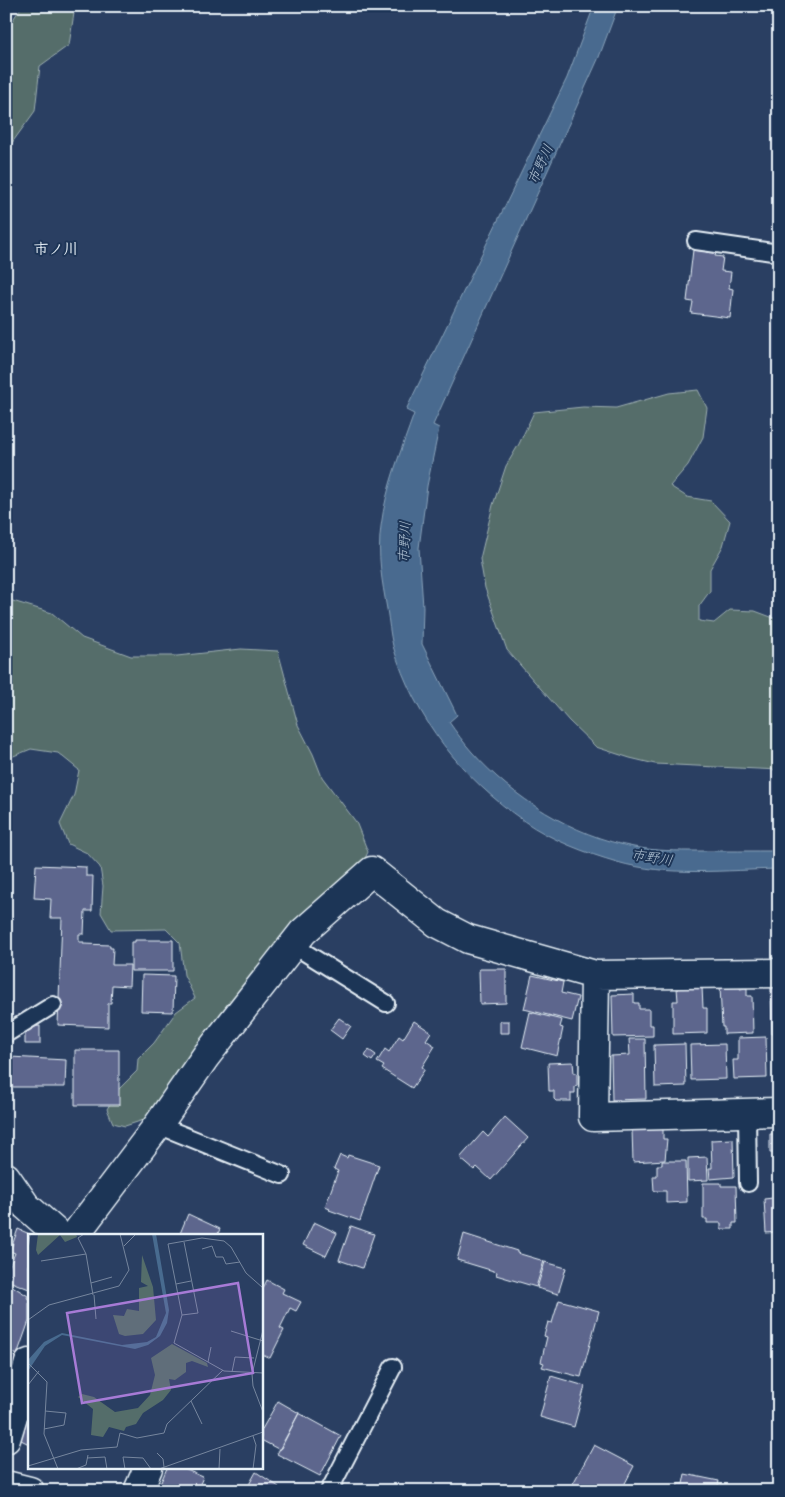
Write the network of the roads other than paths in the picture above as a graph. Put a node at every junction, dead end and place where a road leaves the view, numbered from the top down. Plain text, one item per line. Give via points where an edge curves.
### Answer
1 (696, 241) dead end
2 (779, 253) edge
3 (293, 945) junction
4 (779, 973) edge
5 (595, 975) junction
6 (386, 1003) dead end
7 (52, 1005) dead end
8 (6, 1034) edge
9 (779, 1112) edge
10 (747, 1113) junction
11 (158, 1125) junction
12 (282, 1175) dead end
13 (6, 1177) edge
14 (748, 1183) dead end
15 (58, 1234) edge
16 (76, 1234) edge
17 (28, 1366) edge
18 (393, 1367) dead end
19 (6, 1439) edge
20 (147, 1470) edge
21 (6, 1485) edge
22 (30, 1491) edge
23 (138, 1491) edge
24 (329, 1491) edge

1 - 2 lane
3 - 5 street via 303,932 372,871 437,923 468,939
3 - 6 lane
3 - 11 street via 206,1056
4 - 5 street
5 - 10 street via 593,1117
7 - 8 lane
9 - 10 street
10 - 14 lane
11 - 12 lane
11 - 16 street
13 - 15 street via 26,1206
17 - 19 street
18 - 24 lane
20 - 23 street
21 - 22 street

